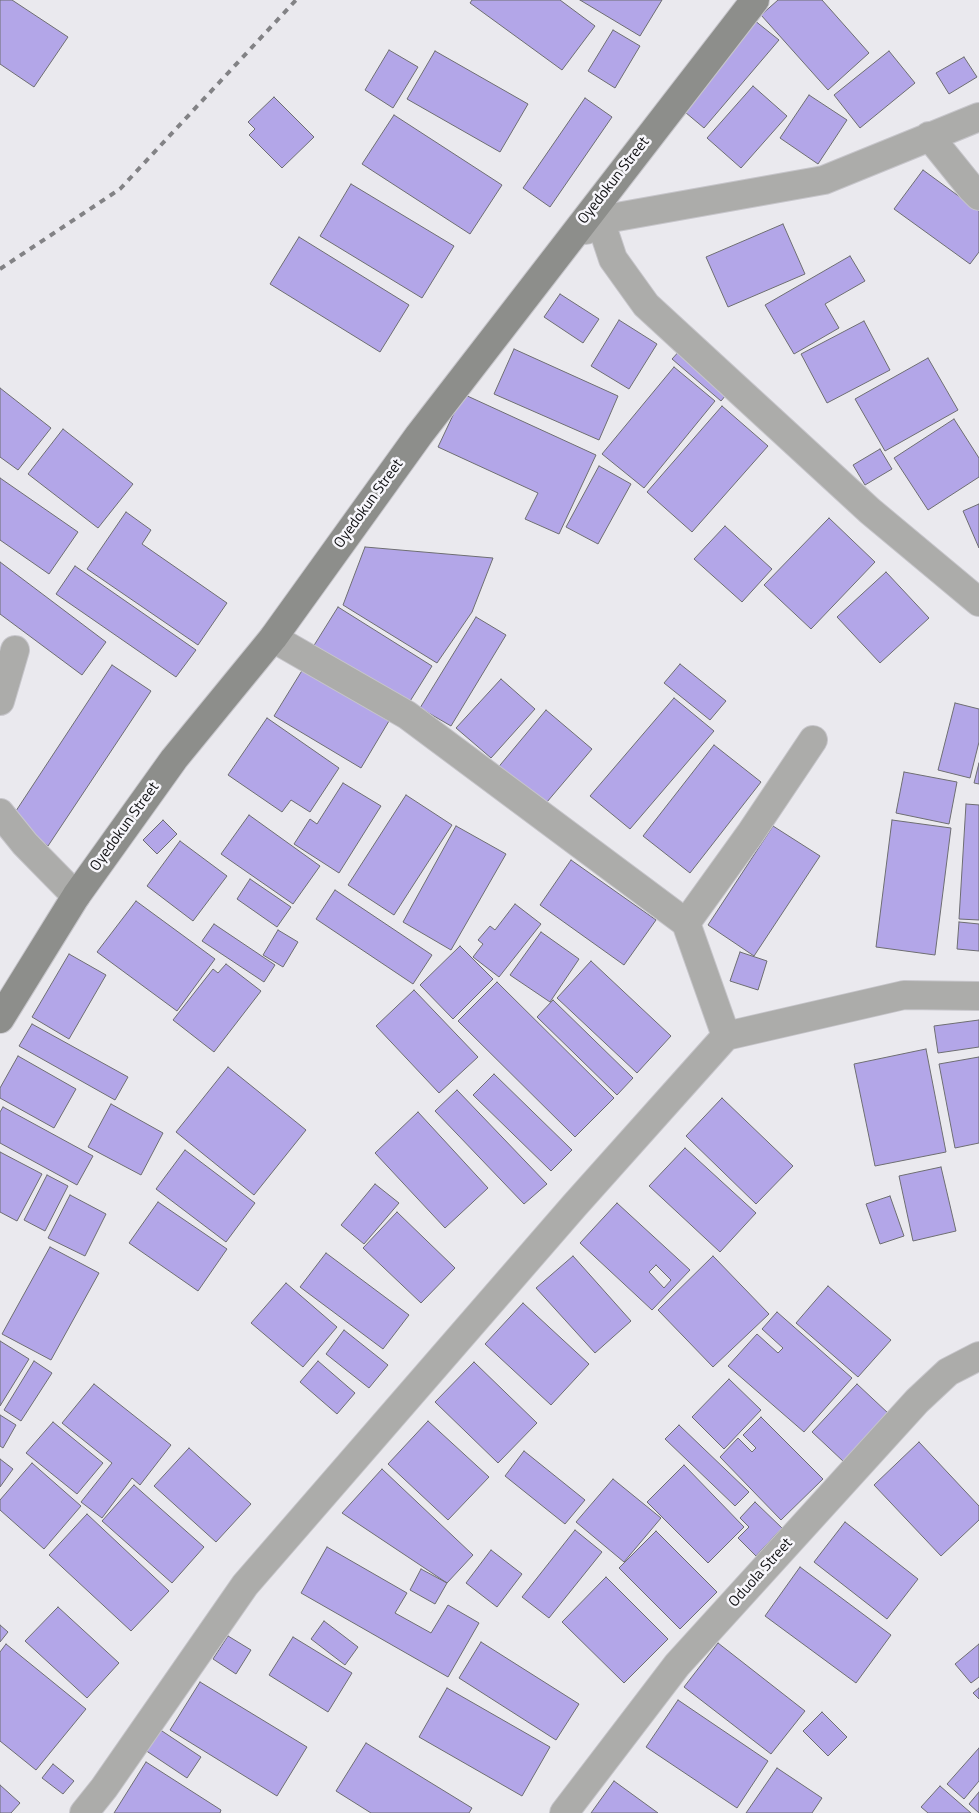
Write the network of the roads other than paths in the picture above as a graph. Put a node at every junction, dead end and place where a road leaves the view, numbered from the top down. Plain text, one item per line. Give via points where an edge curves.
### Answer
1 (754, 0) edge
2 (979, 117) edge
3 (930, 136) junction
4 (979, 196) edge
5 (600, 220) junction
6 (565, 246) junction
7 (979, 602) edge
8 (273, 638) junction
9 (15, 650) dead end
10 (0, 701) edge
11 (812, 740) dead end
12 (0, 813) edge
13 (76, 896) junction
14 (686, 923) junction
15 (979, 996) edge
16 (0, 1019) edge
17 (726, 1036) junction
18 (979, 1356) edge
19 (84, 1813) edge
20 (564, 1813) edge

1 - 6 street, Oyedokun Street
2 - 3 street
3 - 4 street
3 - 5 street via 824,180
5 - 6 street
5 - 7 street via 613,259 646,305 870,511
6 - 8 street, Oyedokun Street via 419,435
8 - 13 street, Oyedokun Street via 174,758
8 - 14 street via 407,716
9 - 10 street
11 - 14 street
12 - 13 street via 24,844
13 - 16 street, Oyedokun Street
14 - 17 street
15 - 17 street via 904,995
17 - 19 street via 245,1585
18 - 20 street, Oduola Street via 948,1372 917,1401 677,1665

